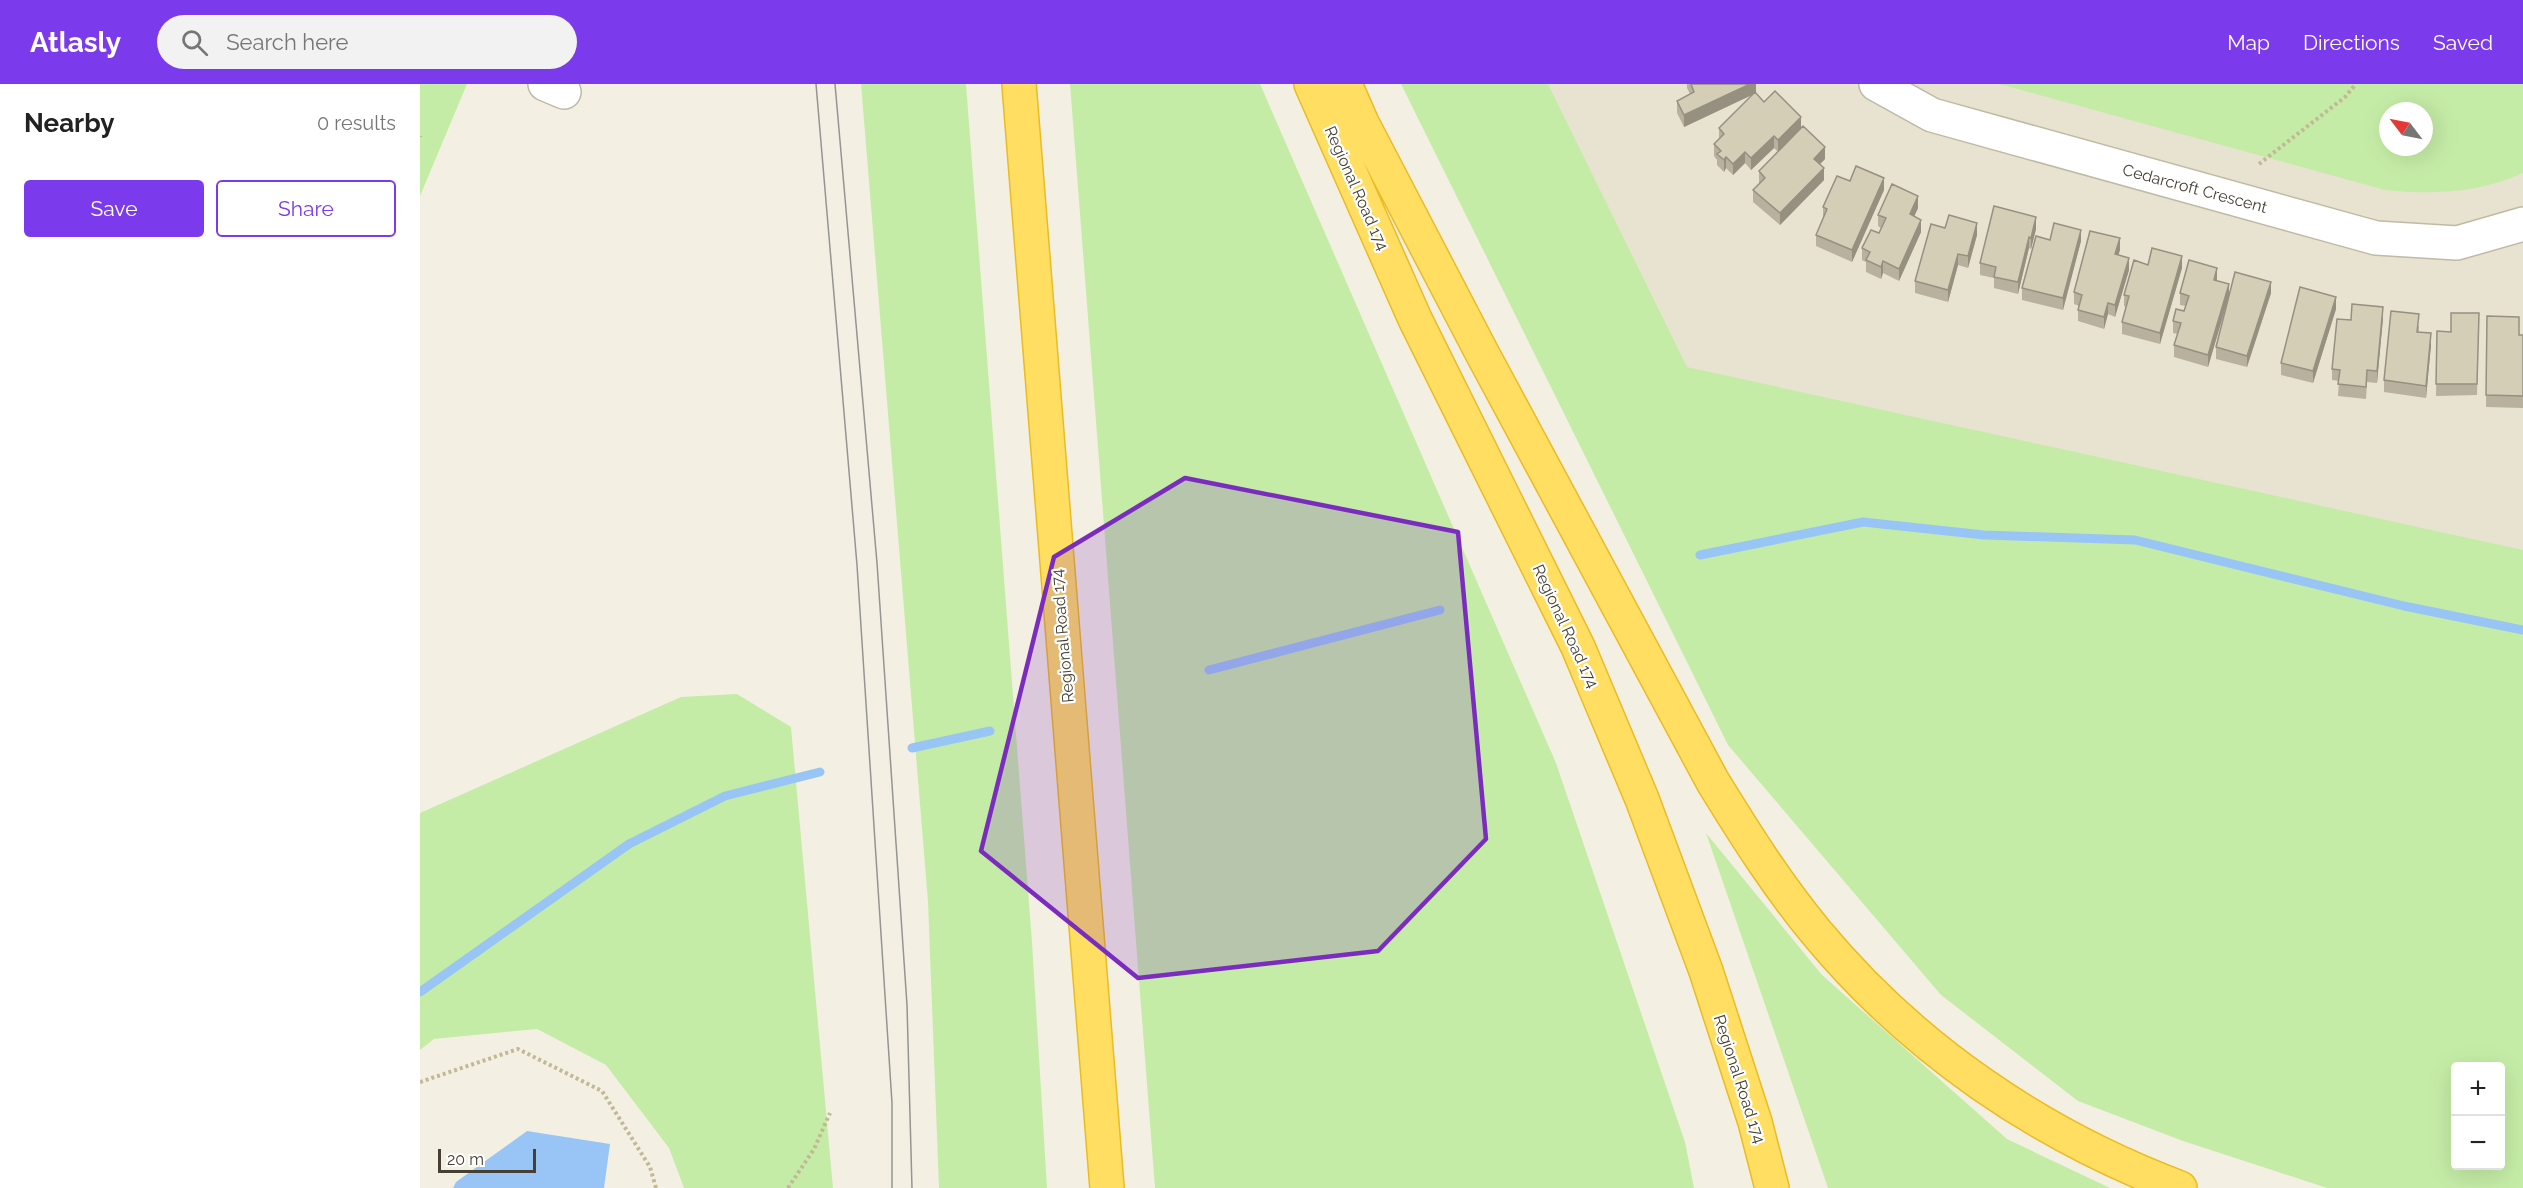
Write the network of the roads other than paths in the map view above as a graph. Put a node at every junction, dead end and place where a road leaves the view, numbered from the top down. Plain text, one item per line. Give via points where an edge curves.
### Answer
1 (1019, 84) edge
2 (1311, 84) edge
3 (1345, 84) edge
4 (1876, 84) edge
5 (2523, 224) edge
6 (1107, 1188) edge
7 (1772, 1188) edge
8 (2180, 1188) edge

1 - 6 highway, Regional Road 174
2 - 7 highway, Regional Road 174 via 1415,320 1578,647 1638,788 1706,971
3 - 8 highway via 1476,342 1713,782 1751,844 1809,922 1892,1013 1990,1090 2046,1126
4 - 5 street, Cedarcroft Crescent via 1932,116 2376,238 2457,243

